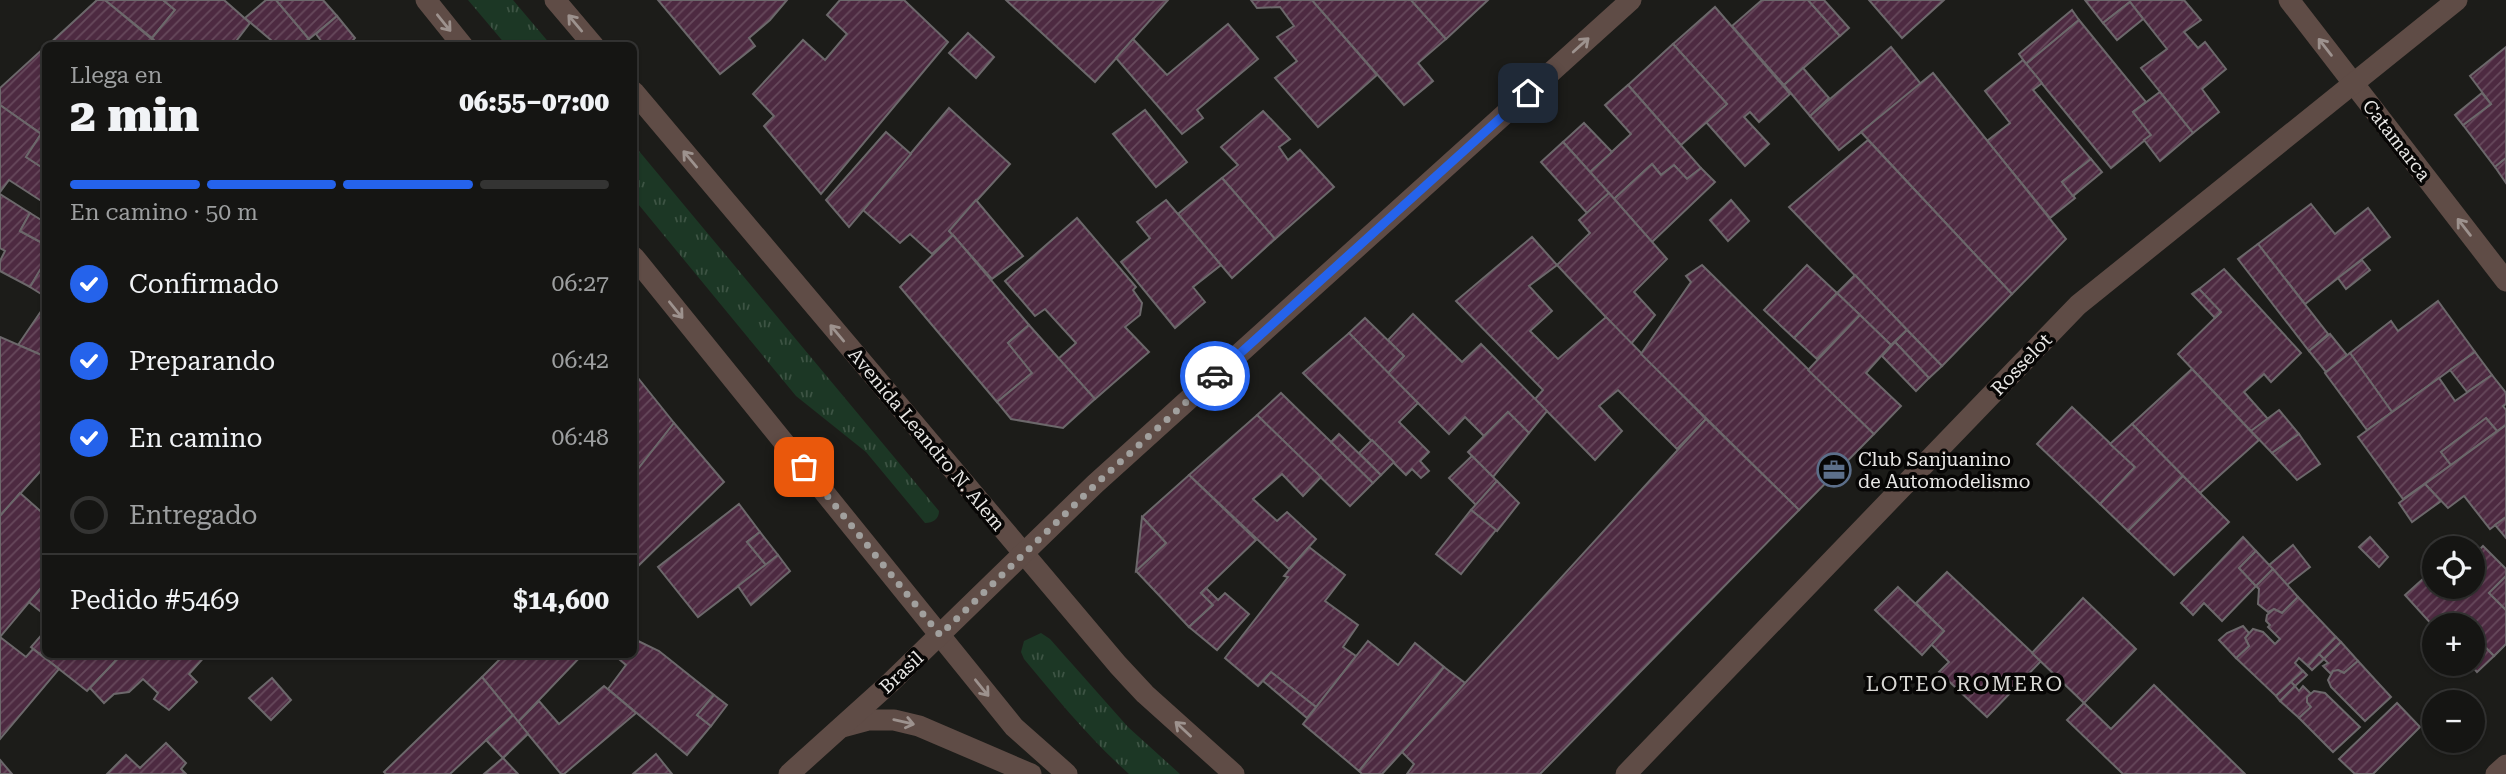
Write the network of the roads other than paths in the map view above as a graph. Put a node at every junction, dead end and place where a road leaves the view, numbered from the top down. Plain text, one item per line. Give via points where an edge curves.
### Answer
1 (426, 0) edge
2 (555, 0) edge
3 (1631, 0) edge
4 (2289, 0) edge
5 (2457, 0) edge
6 (460, 42) edge
7 (591, 42) edge
8 (2353, 83) junction
9 (637, 96) edge
10 (637, 261) edge
11 (2506, 281) edge
12 (1024, 554) junction
13 (940, 635) junction
14 (837, 729) junction
15 (2506, 765) edge
16 (789, 774) edge
17 (1031, 774) edge
18 (1067, 774) edge
19 (1234, 774) edge
20 (1626, 774) edge
21 (2496, 774) edge

1 -> 6 street
7 -> 2 street
12 -> 3 street, Brasil
8 -> 4 street, Catamarca
5 - 8 street, Rosselot
11 -> 8 street, Catamarca
8 - 20 street, Rosselot via 2078,305
12 -> 9 street, Avenida Leandro N. Alem
10 -> 13 street
12 - 13 street, Brasil
19 -> 12 street, Avenida Leandro N. Alem via 1145,694
13 - 14 street, Brasil
13 -> 18 street via 1014,727
14 - 16 street, Brasil
14 -> 17 street via 867,720 894,720 919,726
15 - 21 street

